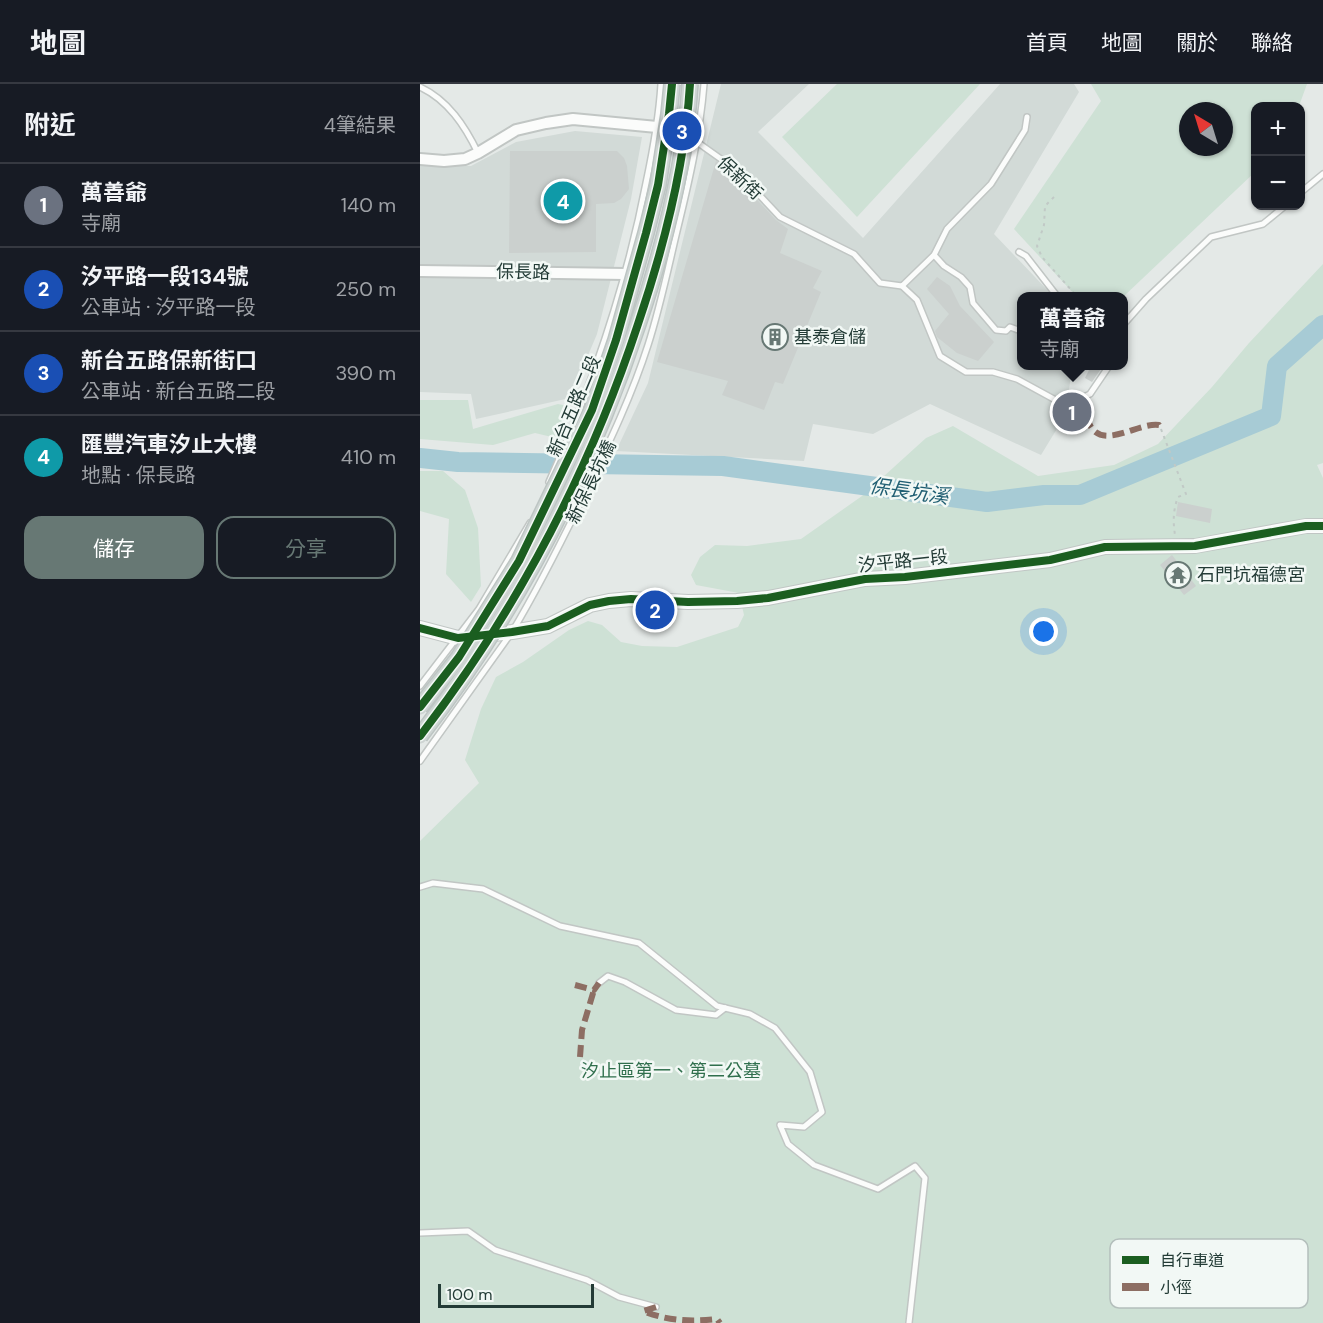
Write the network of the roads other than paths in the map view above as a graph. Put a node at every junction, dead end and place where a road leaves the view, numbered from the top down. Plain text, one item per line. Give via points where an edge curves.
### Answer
1 (661, 84) edge
2 (672, 84) edge
3 (690, 84) edge
4 (704, 84) edge
5 (420, 87) edge
6 (1027, 117) dead end
7 (657, 127) junction
8 (697, 142) junction
9 (478, 153) junction
10 (420, 159) edge
11 (1323, 174) edge
12 (1305, 189) edge
13 (1280, 210) edge
14 (1019, 252) dead end
15 (934, 255) junction
16 (420, 271) edge
17 (625, 274) junction
18 (902, 286) junction
19 (1054, 292) edge
20 (1128, 319) edge
21 (1017, 329) edge
22 (1106, 370) edge
23 (1323, 526) edge
24 (420, 628) edge
25 (512, 632) junction
26 (458, 638) junction
27 (420, 686) edge
28 (420, 707) edge
29 (420, 736) edge
30 (420, 761) edge
31 (420, 887) edge
32 (599, 983) dead end
33 (725, 1008) junction
34 (420, 1233) edge
35 (656, 1307) dead end
36 (909, 1323) edge

1 - 7 lane, 新保長坑橋
2 - 28 main road, 新台五路二段, bridge via 651,214 595,401 519,561 459,657
3 - 29 main road, 新台五路二段, bridge via 688,122 658,259 603,422 558,520 519,592
4 - 8 lane, 新保長坑橋
5 - 9 lane via 436,94 466,128
6 - 15 lane via 1026,130 1013,152 991,184 947,229
7 - 8 lane, 保新街
7 - 9 street, 保新街 via 573,120 546,123 516,130
7 - 17 lane, 新保長坑橋
8 - 18 lane, 保新街 via 735,169 780,217 854,254 880,283
8 - 25 lane, 新保長坑橋 via 659,307 621,419 546,574
9 - 10 street, 保新街 via 465,159
11 - 12 lane
13 - 20 lane via 1263,224 1211,237
14 - 19 lane
15 - 18 lane
15 - 21 lane via 970,287 973,303 996,330
16 - 17 street, 保長路
17 - 26 lane, 新保長坑橋 via 607,338 534,516
18 - 22 lane via 917,300 940,356 966,372 993,372 1017,379 1069,404 1090,394
23 - 25 street, 汐平路一段 via 1195,546 1105,547 1050,560 865,579 768,598 688,602 631,599 590,605 548,626
24 - 26 street, 汐平路一段
25 - 26 street, 汐平路一段
25 - 30 lane, 新保長坑橋
26 - 27 lane, 新保長坑橋
31 - 33 lane via 433,884 483,889 560,926 639,943 717,1006
32 - 33 lane via 608,976 692,1014 716,1015
33 - 36 lane via 750,1014 775,1029 810,1072 822,1112 804,1127 780,1125 788,1144 814,1165 878,1189 915,1166 925,1178
34 - 35 lane via 468,1232 495,1250

